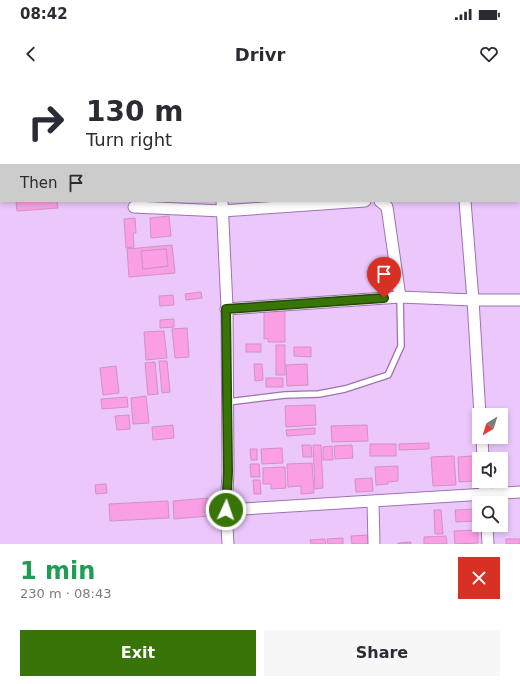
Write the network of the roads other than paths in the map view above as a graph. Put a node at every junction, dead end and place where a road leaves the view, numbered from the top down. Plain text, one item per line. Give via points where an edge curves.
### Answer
1 (336, 202) edge
2 (381, 202) edge
3 (465, 202) edge
4 (222, 206) edge
5 (134, 207) dead end
6 (400, 297) junction
7 (473, 300) junction
8 (520, 300) edge
9 (226, 309) junction
10 (228, 402) junction
11 (480, 408) edge
12 (520, 492) edge
13 (500, 496) edge
14 (472, 499) edge
15 (373, 502) junction
16 (226, 510) junction
17 (487, 532) edge
18 (228, 544) edge
19 (374, 544) edge
20 (488, 544) edge

1 - 4 street
2 - 6 street via 387,207
3 - 7 street
4 - 5 street
4 - 9 street
6 - 7 street
6 - 9 street
6 - 10 lane via 401,346 388,376 319,394
7 - 8 street
7 - 11 street
9 - 10 street
10 - 16 street
12 - 13 street
14 - 15 street
15 - 16 street
15 - 19 street
16 - 18 street
17 - 20 street

